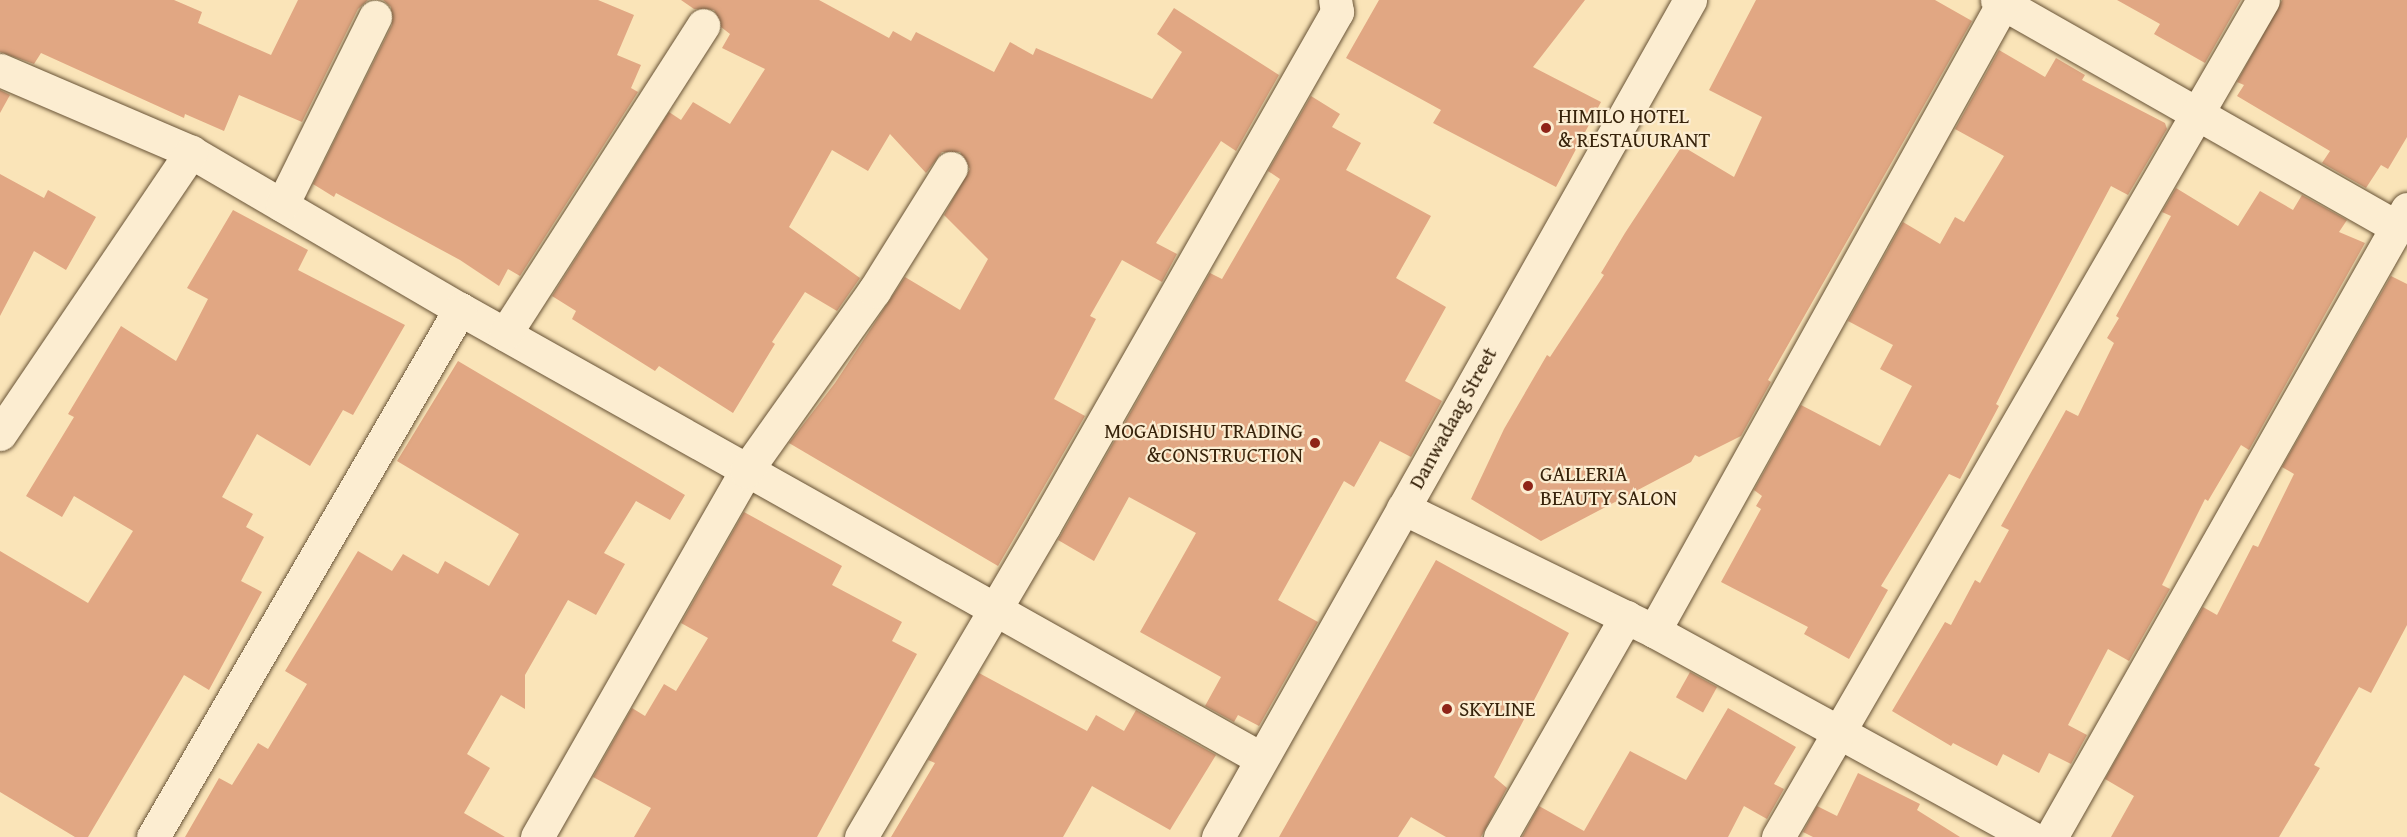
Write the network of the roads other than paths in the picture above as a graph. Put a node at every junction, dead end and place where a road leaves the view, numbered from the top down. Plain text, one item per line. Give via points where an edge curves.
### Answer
1 (1335, 0) edge
2 (1690, 0) edge
3 (2263, 0) edge
4 (2000, 2) edge
5 (375, 16) dead end
6 (703, 25) dead end
7 (0, 70) edge
8 (2196, 110) junction
9 (191, 152) junction
10 (951, 168) dead end
11 (282, 205) junction
12 (2402, 218) edge
13 (460, 309) junction
14 (505, 334) junction
15 (0, 434) edge
16 (746, 471) junction
17 (1403, 508) junction
18 (995, 608) junction
19 (1640, 624) junction
20 (1839, 734) junction
21 (1260, 758) junction
22 (153, 837) edge
23 (537, 837) edge
24 (861, 837) edge
25 (1218, 837) edge
26 (1500, 837) edge
27 (1778, 837) edge
28 (2031, 837) edge
29 (2051, 837) edge

1 - 18 street via 1337,12
2 - 17 street, Danwadaag Street
3 - 8 street
4 - 8 street
4 - 19 street
5 - 11 street
6 - 14 street
7 - 9 street
8 - 12 street
8 - 20 street
9 - 11 street
9 - 15 street
10 - 16 street via 873,291
11 - 13 street
12 - 29 street
13 - 14 street
13 - 22 street
14 - 16 street
16 - 18 street
16 - 23 street
17 - 19 street
17 - 21 street, Danwadaag Street
18 - 21 street
18 - 24 street
19 - 20 street
19 - 26 street
20 - 27 street
20 - 28 street
21 - 25 street, Danwadaag Street

